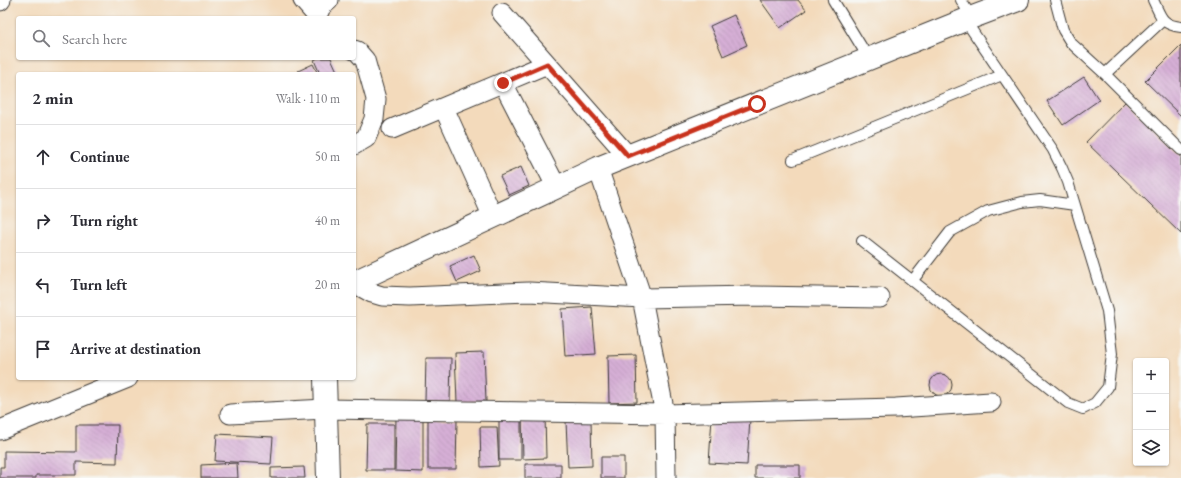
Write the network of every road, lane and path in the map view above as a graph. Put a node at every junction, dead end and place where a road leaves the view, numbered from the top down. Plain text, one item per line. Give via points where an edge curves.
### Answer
1 (303, 0) edge
2 (329, 0) edge
3 (833, 0) edge
4 (1018, 0) edge
5 (1055, 0) edge
6 (1153, 0) edge
7 (966, 12) edge
8 (502, 13) dead end
9 (316, 16) edge
10 (317, 16) edge
11 (1163, 20) junction
12 (1181, 27) edge
13 (356, 51) edge
14 (869, 59) junction
15 (547, 64) junction
16 (1105, 74) junction
17 (1002, 76) junction
18 (503, 83) junction
19 (444, 108) junction
20 (392, 129) dead end
21 (356, 144) edge
22 (1181, 150) edge
23 (628, 156) junction
24 (793, 160) dead end
25 (598, 168) junction
26 (557, 188) junction
27 (1075, 205) junction
28 (493, 217) junction
29 (862, 240) dead end
30 (913, 280) junction
31 (356, 281) edge
32 (356, 283) edge
33 (642, 298) junction
34 (880, 298) dead end
35 (123, 380) edge
36 (325, 380) edge
37 (991, 402) dead end
38 (325, 409) junction
39 (230, 414) dead end
40 (665, 414) junction
41 (0, 430) edge
42 (328, 478) edge
43 (666, 478) edge

1 - 9 street
2 - 10 street via 321,7
3 - 14 lane
4 - 7 street
5 - 16 lane via 1063,30 1071,43
6 - 11 lane
7 - 14 street
7 - 17 lane
8 - 15 street
11 - 12 lane via 1171,26
11 - 16 lane
13 - 21 street via 365,60 376,99 374,119 366,138
14 - 23 street
15 - 18 street
15 - 23 street
16 - 22 lane
17 - 24 lane
17 - 27 lane via 1056,156
18 - 19 street
18 - 26 street
19 - 20 street
19 - 28 street
23 - 25 street
25 - 26 street
25 - 33 street
26 - 28 street
27 - 30 lane via 1040,200 988,211 950,232
27 - 30 lane via 1107,311 1112,354 1108,387 1095,403 1083,409 1068,403
28 - 31 street
29 - 30 lane
32 - 33 street via 382,296 529,292
33 - 34 street
33 - 40 street
35 - 41 street
36 - 38 street
37 - 40 street via 896,408
38 - 39 street
38 - 40 street
38 - 42 street
40 - 43 street

